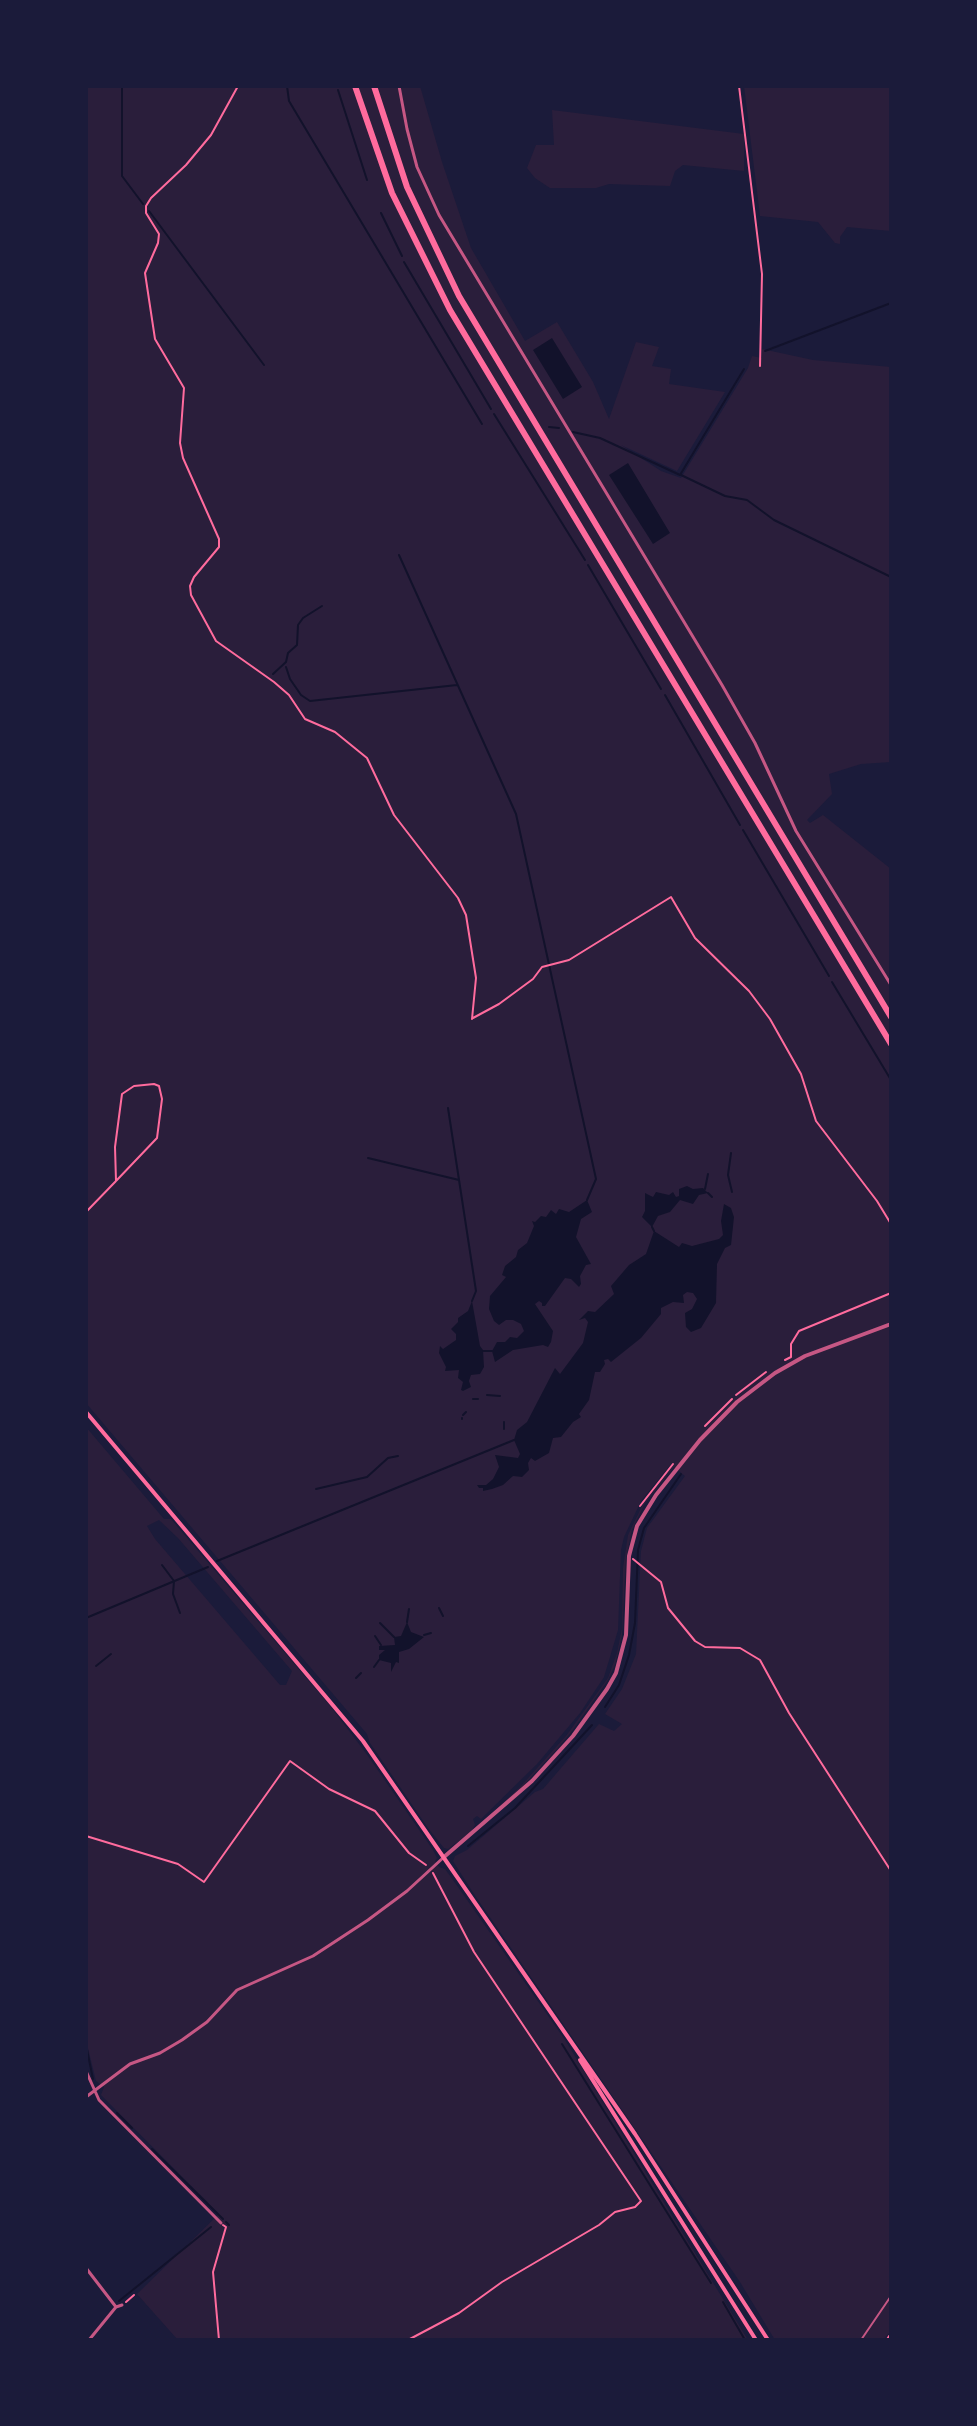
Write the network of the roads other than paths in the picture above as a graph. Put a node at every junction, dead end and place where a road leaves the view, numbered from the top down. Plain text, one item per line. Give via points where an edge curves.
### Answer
1 (355, 86) edge
2 (374, 86) edge
3 (399, 86) edge
4 (891, 985) edge
5 (891, 1017) edge
6 (891, 1044) edge
7 (891, 1324) edge
8 (86, 1412) edge
9 (444, 1857) junction
10 (569, 2040) junction
11 (86, 2071) edge
12 (93, 2091) junction
13 (86, 2097) edge
14 (221, 2223) dead end
15 (86, 2268) edge
16 (891, 2296) edge
17 (122, 2305) road end
18 (116, 2307) junction
19 (89, 2340) edge
20 (756, 2340) edge
21 (768, 2340) edge
22 (861, 2340) edge

1 - 6 highway via 386,180 476,355
2 - 5 highway via 407,187 494,358
3 - 4 street via 417,167 439,215 722,685 796,831
7 - 9 street via 775,1373 700,1440 637,1526 629,1556 626,1635 607,1689 532,1781
8 - 9 main road via 346,1721
9 - 10 main road
9 - 12 street via 368,1920 313,1956 237,1990 182,2040 130,2064
10 - 20 main road
10 - 21 main road
11 - 12 street
12 - 13 street
12 - 14 street
15 - 18 street
16 - 22 lane
17 - 18 street
18 - 19 street

